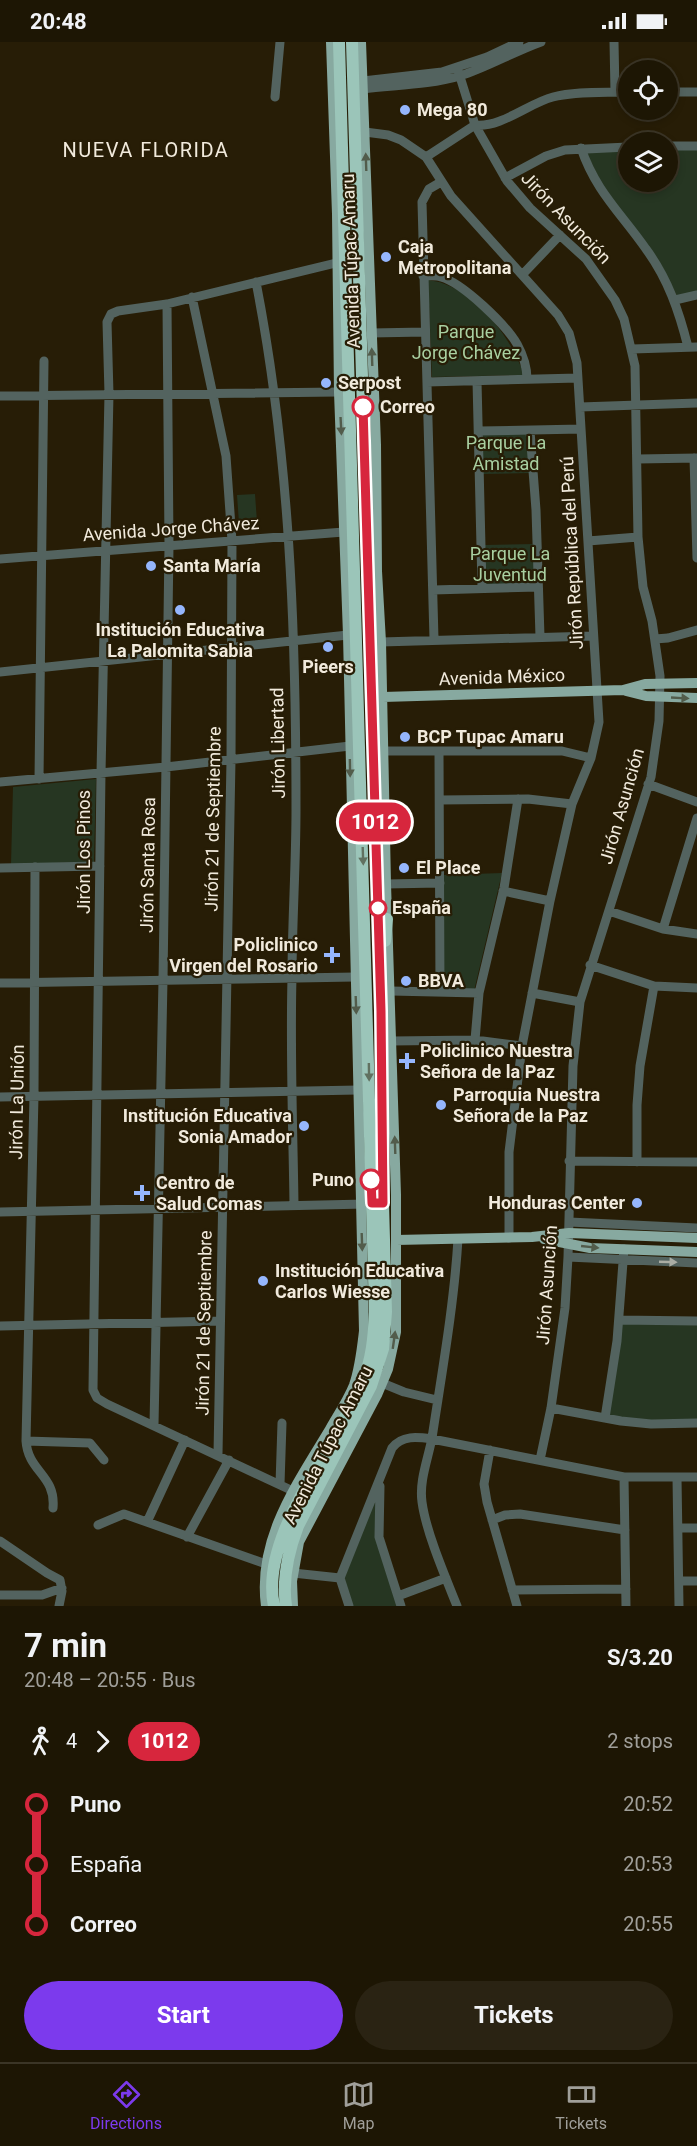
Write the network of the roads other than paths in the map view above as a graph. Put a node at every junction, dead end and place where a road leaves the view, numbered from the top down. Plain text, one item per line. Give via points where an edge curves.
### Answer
1 (280, 42) edge
2 (331, 42) edge
3 (339, 42) edge
4 (352, 42) edge
5 (361, 42) edge
6 (519, 42) edge
7 (541, 42) edge
8 (614, 42) edge
9 (459, 71) junction
10 (363, 85) junction
11 (678, 92) edge
12 (697, 92) edge
13 (615, 93) junction
14 (618, 93) edge
15 (275, 97) dead end
16 (475, 125) junction
17 (365, 132) junction
18 (678, 146) edge
19 (697, 146) edge
20 (618, 147) edge
21 (581, 148) junction
22 (426, 157) junction
23 (505, 178) junction
24 (441, 182) junction
25 (561, 235) junction
26 (336, 263) junction
27 (523, 274) junction
28 (423, 276) junction
29 (256, 282) junction
30 (697, 295) edge
31 (192, 297) junction
32 (675, 300) junction
33 (167, 304) junction
34 (425, 332) junction
35 (371, 333) junction
36 (692, 347) edge
37 (632, 349) junction
38 (44, 361) dead end
39 (578, 378) junction
40 (527, 379) junction
41 (477, 381) junction
42 (427, 382) junction
43 (275, 392) junction
44 (339, 392) junction
45 (214, 393) junction
46 (109, 394) junction
47 (168, 394) junction
48 (43, 395) junction
49 (0, 396) edge
50 (697, 403) edge
51 (636, 404) junction
52 (580, 407) junction
53 (581, 429) junction
54 (478, 431) junction
55 (530, 431) junction
56 (695, 458) edge
57 (638, 459) junction
58 (344, 532) junction
59 (288, 537) junction
60 (638, 537) junction
61 (232, 541) junction
62 (588, 541) junction
63 (169, 546) junction
64 (106, 551) junction
65 (42, 555) junction
66 (697, 558) edge
67 (0, 559) edge
68 (538, 587) junction
69 (482, 588) junction
70 (433, 590) junction
71 (697, 630) edge
72 (348, 635) junction
73 (593, 636) junction
74 (540, 637) junction
75 (434, 639) junction
76 (655, 639) junction
77 (294, 640) junction
78 (381, 642) junction
79 (232, 646) junction
80 (167, 653) junction
81 (104, 660) junction
82 (40, 668) junction
83 (0, 672) edge
84 (660, 683) junction
85 (697, 683) edge
86 (623, 690) junction
87 (597, 691) junction
88 (383, 697) junction
89 (658, 697) junction
90 (697, 698) edge
91 (350, 746) junction
92 (384, 752) junction
93 (439, 752) junction
94 (295, 753) junction
95 (591, 758) junction
96 (231, 760) junction
97 (166, 767) junction
98 (101, 773) junction
99 (39, 779) junction
100 (0, 782) edge
101 (648, 784) junction
102 (518, 799) junction
103 (440, 800) junction
104 (697, 802) edge
105 (572, 804) junction
106 (697, 818) edge
107 (100, 866) junction
108 (35, 867) junction
109 (0, 868) edge
110 (440, 883) junction
111 (386, 884) junction
112 (503, 891) junction
113 (550, 901) junction
114 (609, 911) junction
115 (387, 919) junction
116 (663, 929) junction
117 (697, 934) edge
118 (590, 965) junction
119 (355, 977) junction
120 (292, 978) junction
121 (226, 979) junction
122 (163, 980) junction
123 (99, 982) junction
124 (0, 983) edge
125 (35, 983) junction
126 (654, 986) junction
127 (697, 988) edge
128 (391, 991) junction
129 (440, 992) junction
130 (479, 993) junction
131 (532, 993) junction
132 (580, 1002) junction
133 (381, 1011) junction
134 (475, 1040) junction
135 (392, 1041) junction
136 (522, 1046) junction
137 (358, 1090) junction
138 (292, 1091) junction
139 (224, 1092) junction
140 (160, 1094) junction
141 (98, 1095) junction
142 (34, 1096) junction
143 (0, 1097) edge
144 (569, 1161) junction
145 (637, 1162) junction
146 (697, 1162) edge
147 (372, 1203) junction
148 (294, 1205) junction
149 (223, 1207) junction
150 (158, 1209) junction
151 (97, 1210) junction
152 (0, 1212) edge
153 (31, 1212) junction
154 (697, 1228) edge
155 (569, 1233) junction
156 (509, 1238) junction
157 (697, 1238) edge
158 (458, 1239) junction
159 (396, 1240) junction
160 (697, 1252) edge
161 (623, 1255) junction
162 (568, 1257) junction
163 (697, 1263) edge
164 (619, 1320) junction
165 (220, 1321) junction
166 (697, 1321) edge
167 (157, 1322) junction
168 (94, 1324) junction
169 (29, 1325) junction
170 (0, 1326) edge
171 (382, 1383) junction
172 (436, 1400) junction
173 (551, 1408) junction
174 (605, 1418) junction
175 (282, 1423) dead end
176 (697, 1423) edge
177 (154, 1425) junction
178 (432, 1439) junction
179 (185, 1440) junction
180 (26, 1442) junction
181 (490, 1450) junction
182 (218, 1454) junction
183 (104, 1460) dead end
184 (229, 1460) junction
185 (540, 1460) junction
186 (380, 1477) junction
187 (624, 1477) junction
188 (697, 1477) edge
189 (677, 1478) junction
190 (280, 1484) junction
191 (292, 1491) junction
192 (53, 1508) dead end
193 (492, 1520) junction
194 (147, 1522) junction
195 (98, 1525) dead end
196 (678, 1528) junction
197 (697, 1528) edge
198 (625, 1530) junction
199 (358, 1534) junction
200 (187, 1537) junction
201 (379, 1537) junction
202 (0, 1541) edge
203 (266, 1564) junction
204 (293, 1573) junction
205 (340, 1578) junction
206 (446, 1578) junction
207 (679, 1581) junction
208 (697, 1581) edge
209 (62, 1588) junction
210 (626, 1589) junction
211 (512, 1590) junction
212 (0, 1595) edge
213 (398, 1596) junction
214 (59, 1606) edge
215 (266, 1606) edge
216 (274, 1606) edge
217 (286, 1606) edge
218 (293, 1606) edge
219 (349, 1606) edge
220 (401, 1606) edge
221 (457, 1606) edge
222 (517, 1606) edge
223 (626, 1606) edge
224 (679, 1606) edge

1 - 15 street
2 - 26 main road, Avenida Túpac Amaru
3 -> 147 highway, Avenida Túpac Amaru
4 - 133 highway, Avenida Túpac Amaru
5 - 10 main road, Avenida Túpac Amaru
6 - 9 street
7 - 9 street via 499,61
8 - 13 street
9 - 10 street via 436,81
9 - 16 street, Jirón Asunción
10 - 17 main road, Avenida Túpac Amaru
11 - 12 street
13 - 14 street
13 - 16 street via 551,97 483,126
16 - 22 street
16 - 23 street, Jirón Asunción
17 - 22 street, Jirón República del Perú via 401,140
35 -> 17 main road, Avenida Túpac Amaru
18 - 19 street
20 - 21 street
21 - 23 street via 546,156
21 - 32 street via 598,187 659,268
22 - 24 street, Jirón República del Perú
23 - 25 street, Jirón Asunción via 530,208
24 - 27 street, Jirón República del Perú via 466,215
24 - 28 street via 423,196
25 - 27 street
25 - 37 street, Jirón Asunción via 586,259 609,290 624,319
26 - 29 street
26 - 44 main road, Avenida Túpac Amaru
27 - 39 street, Jirón República del Perú via 569,333
28 - 34 street
28 - 40 street via 454,283 493,316 516,343
29 - 31 street
29 - 43 street, Jirón Libertad
30 - 32 street
31 - 33 street
31 - 45 street, Jirón 21 de Septiembre
32 - 36 street
33 - 46 street, Jirón Los Pinos via 111,314 107,322
33 - 47 street, Jirón Santa Rosa
34 - 35 street
34 - 42 street
78 -> 35 main road, Avenida Túpac Amaru
36 - 37 street
37 - 51 street, Jirón Asunción
38 - 48 street
39 - 40 street
39 - 52 street, Jirón República del Perú
40 - 41 street
41 - 42 street
41 - 54 street
42 - 70 street
43 - 44 street
43 - 45 street
43 - 59 street, Jirón Libertad
44 -> 58 main road, Avenida Túpac Amaru
45 - 47 street
45 - 61 street, Jirón 21 de Septiembre via 226,456
46 - 47 street
46 - 48 street
46 - 64 street, Jirón Los Pinos
47 - 63 street, Jirón Santa Rosa
48 - 49 street
48 - 65 street
50 - 51 street
51 - 52 street
51 - 57 street, Jirón Asunción
52 - 53 street, Jirón República del Perú
53 - 55 street
53 - 62 street, Jirón República del Perú
54 - 55 street
54 - 69 street
55 - 68 street
56 - 57 street
56 - 66 street
57 - 60 street, Jirón Asunción
58 - 59 street, Avenida Jorge Chávez
58 - 72 main road, Avenida Túpac Amaru
59 - 61 street, Avenida Jorge Chávez
59 - 77 street, Jirón Libertad
60 - 62 street
60 - 76 street, Jirón Asunción via 643,587
61 - 63 street, Avenida Jorge Chávez
61 - 79 street, Jirón 21 de Septiembre
62 - 73 street, Jirón República del Perú
63 - 64 street, Avenida Jorge Chávez
63 - 80 street, Jirón Santa Rosa
64 - 65 street, Avenida Jorge Chávez
64 - 81 street, Jirón Los Pinos
65 - 67 street, Avenida Jorge Chávez
65 - 82 street
68 - 69 street
68 - 74 street
69 - 70 street
70 - 75 street
71 - 76 street
72 - 77 street
72 - 91 main road, Avenida Túpac Amaru
73 - 74 street
73 - 87 street, Jirón República del Perú
74 - 75 street
75 - 78 street
76 - 84 street, Jirón Asunción
77 - 79 street
77 - 94 street, Jirón Libertad
78 - 88 main road, Avenida Túpac Amaru
79 - 80 street
79 - 96 street, Jirón 21 de Septiembre
80 - 81 street
80 - 97 street, Jirón Santa Rosa
81 - 82 street
81 - 98 street, Jirón Los Pinos
82 - 83 street
82 - 99 street
84 - 85 main road, Avenida México
84 - 86 main road, Avenida México
84 - 89 street, Jirón Asunción
86 - 87 main road, Avenida México
86 - 89 main road, Avenida México
87 - 88 main road, Avenida México
87 - 95 street, Jirón República del Perú via 599,723
88 - 92 main road, Avenida Túpac Amaru
89 -> 90 main road, Avenida México
89 - 101 street, Jirón Asunción via 658,737
91 - 94 street
91 -> 119 main road, Avenida Túpac Amaru
92 - 93 street
92 - 111 main road, Avenida Túpac Amaru
93 - 95 street via 562,751
93 - 103 street
94 - 96 street
94 - 120 street, Jirón Libertad
95 - 105 street, Jirón República del Perú
96 - 97 street
96 - 121 street, Jirón 21 de Septiembre
97 - 98 street
97 - 122 street, Jirón Santa Rosa
98 - 99 street
98 - 107 street, Jirón Los Pinos
99 - 100 street
101 - 104 street
101 - 114 street, Jirón Asunción
102 - 103 street
102 - 105 street
102 - 112 street
103 - 110 street
105 - 113 street, Jirón República del Perú
106 - 116 street
107 - 108 street
107 - 123 street, Jirón Los Pinos
108 - 109 street
108 - 125 street, Jirón La Unión
110 - 111 street
110 - 129 street
111 - 115 main road, Avenida Túpac Amaru
112 - 113 street
112 - 130 street
113 - 131 street, Jirón República del Perú
114 - 116 street
114 - 118 street, Jirón Asunción
115 - 128 main road, Avenida Túpac Amaru
115 - 133 highway
116 - 117 street
118 - 126 street
118 - 132 street, Jirón Asunción
119 - 120 street
119 -> 137 main road, Avenida Túpac Amaru
120 - 121 street
120 - 138 street, Jirón Libertad
121 - 122 street
121 - 139 street, Jirón 21 de Septiembre
122 - 123 street
122 - 140 street, Jirón Santa Rosa
123 - 125 street
123 - 141 street, Jirón Los Pinos
124 - 125 street
125 - 142 street, Jirón La Unión
126 - 127 street
126 - 145 street via 640,1066
128 - 129 street
128 - 135 main road, Avenida Túpac Amaru
129 - 130 street
130 - 134 street
131 - 132 street
131 - 136 street, Jirón República del Perú
132 - 144 street, Jirón Asunción
133 - 147 highway, Avenida Túpac Amaru
134 - 135 street
134 - 136 street
159 -> 135 main road, Avenida Túpac Amaru
136 - 156 street, Jirón República del Perú via 509,1152
137 - 138 street
137 - 147 main road, Avenida Túpac Amaru
138 - 139 street
138 - 148 street, Jirón Libertad
139 - 140 street
139 - 149 street, Jirón 21 de Septiembre
140 - 141 street
140 - 150 street, Jirón Santa Rosa
141 - 142 street
141 - 151 street, Jirón Los Pinos
142 - 143 street
142 - 153 street, Jirón La Unión
144 - 145 street
144 - 155 street, Jirón Asunción
145 - 146 street
147 - 148 street
147 -> 191 main road, Avenida Túpac Amaru via 364,1330 354,1384
147 - 216 highway, Avenida Túpac Amaru via 375,1312 368,1367 281,1539 273,1578
147 - 217 highway, Avenida Túpac Amaru via 386,1312 383,1348 362,1406 290,1546
148 - 149 street
149 - 150 street
149 - 165 street, Jirón 21 de Septiembre
150 - 151 street
150 - 167 street, Jirón Santa Rosa
151 - 153 street
151 - 168 street, Jirón Los Pinos
152 - 153 street
153 - 169 street, Jirón La Unión
154 - 155 street
155 - 156 main road
155 - 157 main road
155 -> 161 main road
155 - 162 street, Jirón Asunción
156 - 158 main road
158 - 159 main road
158 - 172 street
171 -> 159 main road, Avenida Túpac Amaru via 396,1332
160 - 161 main road
161 - 162 street
161 -> 163 street
161 - 164 street
162 - 173 street, Jirón Asunción
164 - 166 street
164 - 174 street
165 - 167 street
165 - 182 street, Jirón 21 de Septiembre
167 - 168 street
167 - 177 street, Jirón Santa Rosa
168 - 169 street
168 - 177 street, Jirón Los Pinos via 93,1390 108,1404
169 - 170 street
169 - 180 street, Jirón La Unión
171 - 172 street
171 - 204 main road, Avenida Túpac Amaru via 306,1525
172 - 178 street
173 - 174 street
173 - 185 street, Jirón Asunción
174 - 176 street via 651,1424
175 - 190 street
177 - 179 street
178 - 181 street
178 - 186 street via 407,1438 396,1443
178 - 206 street via 421,1501
179 - 182 street
179 - 194 street
180 - 183 street via 90,1443
180 - 192 street, Jirón La Unión via 28,1455 53,1491
181 - 185 street
181 - 193 street via 484,1484
182 - 184 street
184 - 190 street
184 - 200 street
185 - 187 street
186 - 199 street
186 - 201 street
187 - 189 street
187 - 198 street
188 - 189 street
189 - 196 street
190 - 191 street
191 - 203 main road, Avenida Túpac Amaru via 276,1526
193 - 198 street via 520,1514
193 - 211 street
194 - 195 street via 124,1514
194 - 200 street
196 - 197 street
196 - 207 street
198 - 210 street
199 - 201 street
199 - 205 street
200 - 203 street
201 - 213 street
202 - 209 street via 60,1580
203 - 215 main road, Avenida Túpac Amaru
204 - 205 street
204 - 218 main road, Avenida Túpac Amaru
205 - 219 street
206 - 213 street
206 - 221 street
207 - 208 street
207 - 224 street
209 - 212 street via 42,1595
209 - 214 street
210 - 211 street
210 - 223 street
211 - 222 street
213 - 220 street

